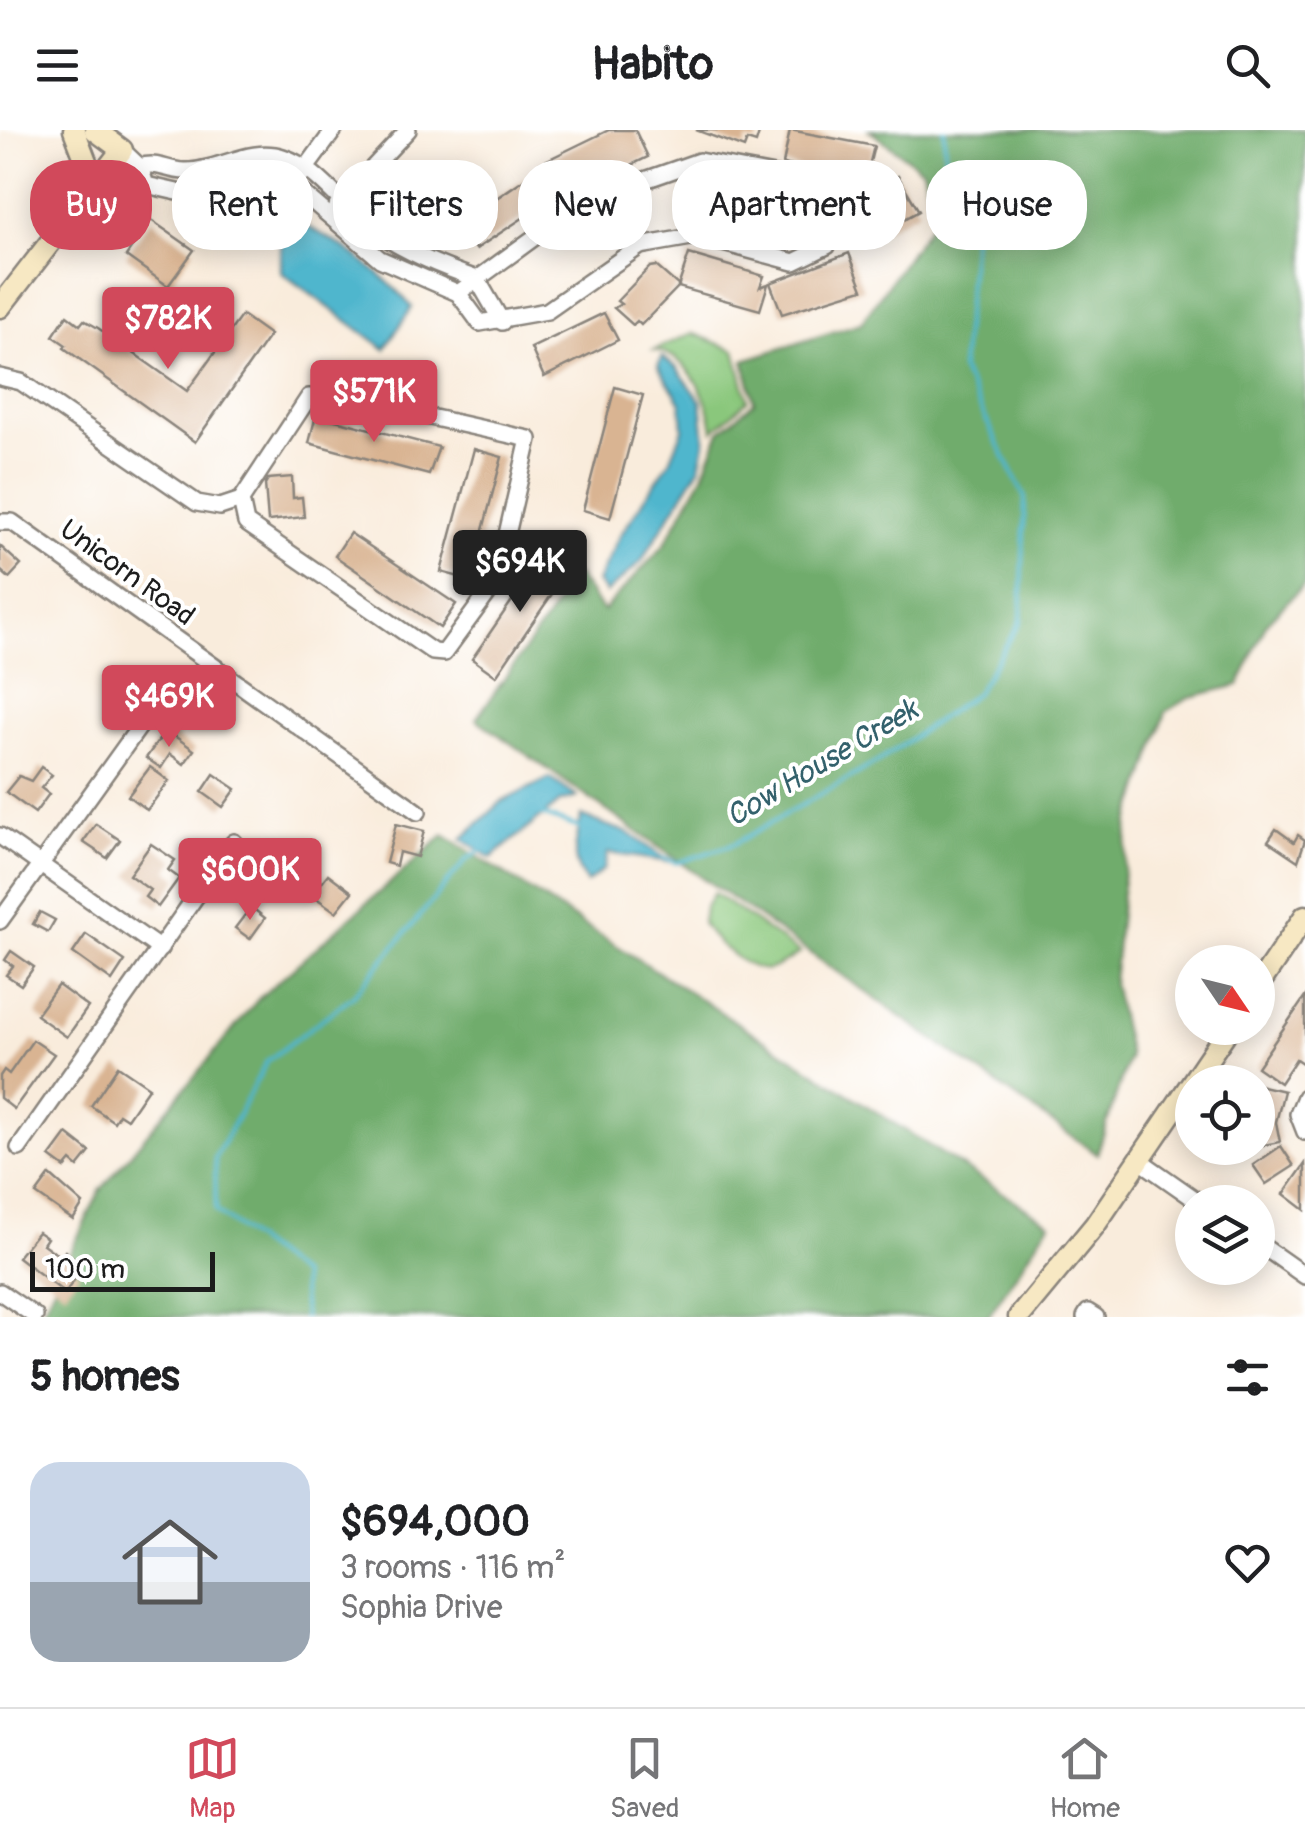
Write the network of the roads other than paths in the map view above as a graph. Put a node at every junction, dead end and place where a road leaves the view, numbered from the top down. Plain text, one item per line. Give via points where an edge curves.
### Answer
1 (74, 130) edge
2 (95, 130) edge
3 (334, 130) edge
4 (408, 130) edge
5 (122, 150) junction
6 (85, 160) edge
7 (114, 160) edge
8 (133, 160) edge
9 (236, 160) edge
10 (289, 160) edge
11 (313, 160) edge
12 (380, 160) edge
13 (672, 170) edge
14 (313, 177) edge
15 (333, 195) edge
16 (313, 204) edge
17 (333, 210) edge
18 (327, 217) junction
19 (672, 240) edge
20 (44, 250) edge
21 (406, 250) edge
22 (749, 250) edge
23 (818, 250) edge
24 (421, 259) junction
25 (414, 275) junction
26 (476, 280) junction
27 (458, 294) junction
28 (0, 306) edge
29 (502, 322) junction
30 (0, 378) edge
31 (21, 382) junction
32 (0, 387) edge
33 (241, 500) junction
34 (0, 522) edge
35 (142, 722) dead end
36 (418, 812) dead end
37 (0, 836) edge
38 (234, 842) dead end
39 (40, 864) junction
40 (1305, 916) edge
41 (0, 920) edge
42 (160, 949) junction
43 (1275, 961) edge
44 (1218, 1045) edge
45 (1305, 1096) edge
46 (1305, 1132) edge
47 (19, 1148) dead end
48 (1139, 1160) junction
49 (1175, 1185) edge
50 (1275, 1255) edge
51 (1305, 1276) edge
52 (0, 1292) edge
53 (35, 1316) edge
54 (1020, 1317) edge
55 (1084, 1317) edge
56 (1096, 1317) edge

1 - 6 street
2 - 5 street
3 - 11 street
4 - 12 street
5 - 7 street
5 - 8 street
9 - 10 street via 262,154
13 - 26 street via 546,229
14 - 15 street
16 - 18 street
17 - 18 street
18 - 25 street
19 - 29 street via 640,246 546,311
20 - 28 street
21 - 24 street
22 - 23 street via 794,262
24 - 25 street
24 - 26 street
25 - 27 street
26 - 27 street
26 - 29 street
27 - 29 street via 480,324
30 - 31 street
31 - 32 street
31 - 33 street via 197,503 220,507
33 - 33 street via 246,523 444,653 496,582 529,438 309,397
34 - 36 street, Unicorn Road via 12,522
35 - 39 street
37 - 39 street
38 - 42 street
39 - 41 street
39 - 42 street
40 - 43 street
42 - 47 street
44 - 48 street
45 - 46 street via 1298,1114
48 - 49 street
48 - 54 street
50 - 51 street
52 - 53 street
55 - 56 street

